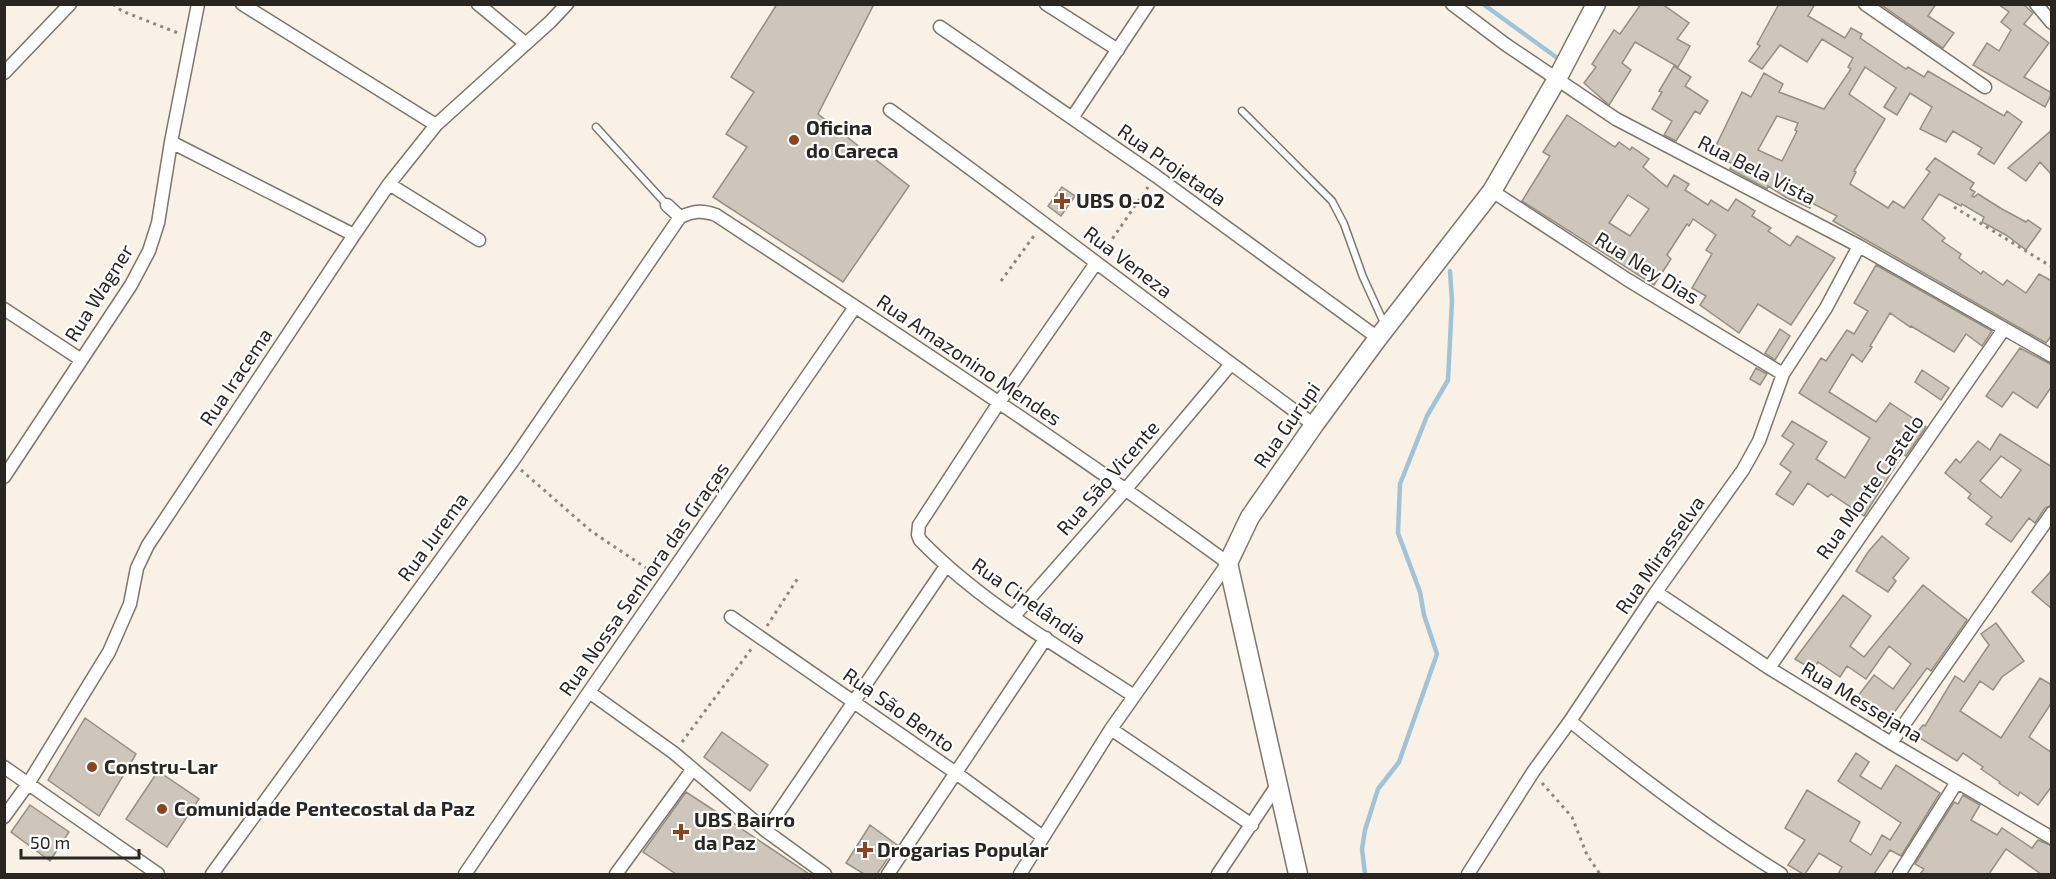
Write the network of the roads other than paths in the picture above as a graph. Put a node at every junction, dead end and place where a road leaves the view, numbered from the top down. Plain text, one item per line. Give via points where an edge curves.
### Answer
1 (70, 4) edge
2 (198, 4) edge
3 (242, 4) edge
4 (478, 4) edge
5 (567, 4) edge
6 (1046, 4) edge
7 (1148, 4) edge
8 (1452, 4) edge
9 (1596, 4) edge
10 (1865, 4) edge
11 (2036, 4) edge
12 (2052, 24) edge
13 (940, 27) dead end
14 (525, 43) junction
15 (1118, 50) junction
16 (4, 73) edge
17 (1557, 79) junction
18 (1985, 87) dead end
19 (890, 110) dead end
20 (1242, 111) dead end
21 (1072, 118) junction
22 (436, 124) junction
23 (596, 127) dead end
24 (171, 141) junction
25 (389, 184) junction
26 (1492, 192) junction
27 (667, 205) joint
28 (680, 217) junction
29 (354, 235) junction
30 (479, 240) dead end
31 (1859, 246) junction
32 (1096, 263) junction
33 (855, 307) junction
34 (4, 309) edge
35 (2004, 328) junction
36 (1382, 332) junction
37 (2052, 356) edge
38 (80, 359) junction
39 (1231, 364) junction
40 (1783, 374) junction
41 (998, 404) junction
42 (1314, 425) junction
43 (4, 477) edge
44 (1126, 489) junction
45 (2052, 513) edge
46 (1228, 563) junction
47 (946, 566) junction
48 (1656, 592) junction
49 (1014, 616) junction
50 (731, 617) dead end
51 (1046, 638) junction
52 (1769, 668) junction
53 (589, 692) junction
54 (1134, 696) junction
55 (854, 702) junction
56 (1570, 721) junction
57 (1111, 729) junction
58 (1891, 743) junction
59 (4, 767) edge
60 (692, 770) junction
61 (956, 773) junction
62 (1957, 782) junction
63 (28, 784) junction
64 (1278, 784) junction
65 (4, 817) edge
66 (1252, 825) junction
67 (766, 831) junction
68 (1043, 837) junction
69 (2052, 838) edge
70 (158, 874) edge
71 (212, 874) edge
72 (465, 874) edge
73 (616, 874) edge
74 (825, 874) edge
75 (888, 874) edge
76 (1020, 874) edge
77 (1218, 874) edge
78 (1298, 874) edge
79 (1468, 874) edge
80 (1781, 874) edge
81 (1899, 874) edge

1 - 16 street
2 - 24 street, Rua Wagner
3 - 22 street
4 - 14 street
5 - 14 street, Rua Iracema
6 - 15 street
7 - 15 street
8 - 17 street, Rua Bela Vista
9 - 17 street, Rua Gurupi
10 - 18 street
11 - 12 street
13 - 21 street, Rua Projetada
14 - 22 street, Rua Iracema
15 - 21 street
17 - 26 street, Rua Gurupi
17 - 31 street, Rua Bela Vista via 1616,119
19 - 32 street, Rua Veneza
20 - 36 lane via 1332,201 1344,224
21 - 36 street, Rua Projetada
22 - 25 street, Rua Iracema
23 - 27 lane
24 - 29 street
24 - 38 street, Rua Wagner via 158,223 149,251 131,285
25 - 29 street, Rua Iracema
25 - 30 street
26 - 36 street, Rua Gurupi
26 - 40 street, Rua Ney Dias
27 - 28 street
28 - 33 street, Rua Amazonino Mendes via 693,211 716,215
28 - 71 street, Rua Jurema via 512,462
29 - 63 street, Rua Iracema via 148,545 137,568 130,604 109,652
31 - 35 street, Rua Bela Vista
31 - 40 street, Rua Mirasselva via 1826,308
32 - 39 street, Rua Veneza
32 - 41 street
33 - 41 street, Rua Amazonino Mendes
33 - 53 street, Rua Nossa Senhora das Graças
34 - 38 street
35 - 37 street, Rua Bela Vista
35 - 52 street, Rua Monte Castelo
36 - 42 street, Rua Gurupi
38 - 43 street, Rua Wagner
39 - 42 street, Rua Veneza
39 - 44 street, Rua São Vicente
40 - 48 street, Rua Mirasselva via 1759,441 1743,470
41 - 44 street, Rua Amazonino Mendes
41 - 47 street, Rua Cinelândia via 919,525 920,540
42 - 46 street, Rua Gurupi via 1250,517
44 - 46 street, Rua Amazonino Mendes
44 - 49 street, Rua São Vicente
45 - 58 street
46 - 54 street, Rua Gurupi
46 - 64 street
47 - 49 street, Rua Cinelândia
47 - 55 street
48 - 52 street, Rua Messejana
48 - 56 street, Rua Mirasselva
49 - 51 street, Rua Cinelândia
50 - 55 street, Rua São Bento
51 - 54 street, Rua Cinelândia
51 - 61 street
52 - 58 street, Rua Messejana
53 - 60 street
53 - 72 street, Rua Nossa Senhora das Graças
54 - 57 street, Rua Gurupi
55 - 61 street, Rua São Bento
55 - 67 street
56 - 79 street, Rua Mirasselva
56 - 80 street via 1696,820
57 - 66 street
57 - 68 street, Rua Gurupi
58 - 62 street, Rua Messejana
59 - 63 street
60 - 67 street
60 - 73 street
61 - 68 street, Rua São Bento
61 - 75 street
62 - 69 street, Rua Messejana
62 - 81 street
63 - 65 street, Rua Iracema
63 - 70 street
64 - 66 street
64 - 78 street
66 - 77 street
67 - 74 street
68 - 76 street, Rua Gurupi

